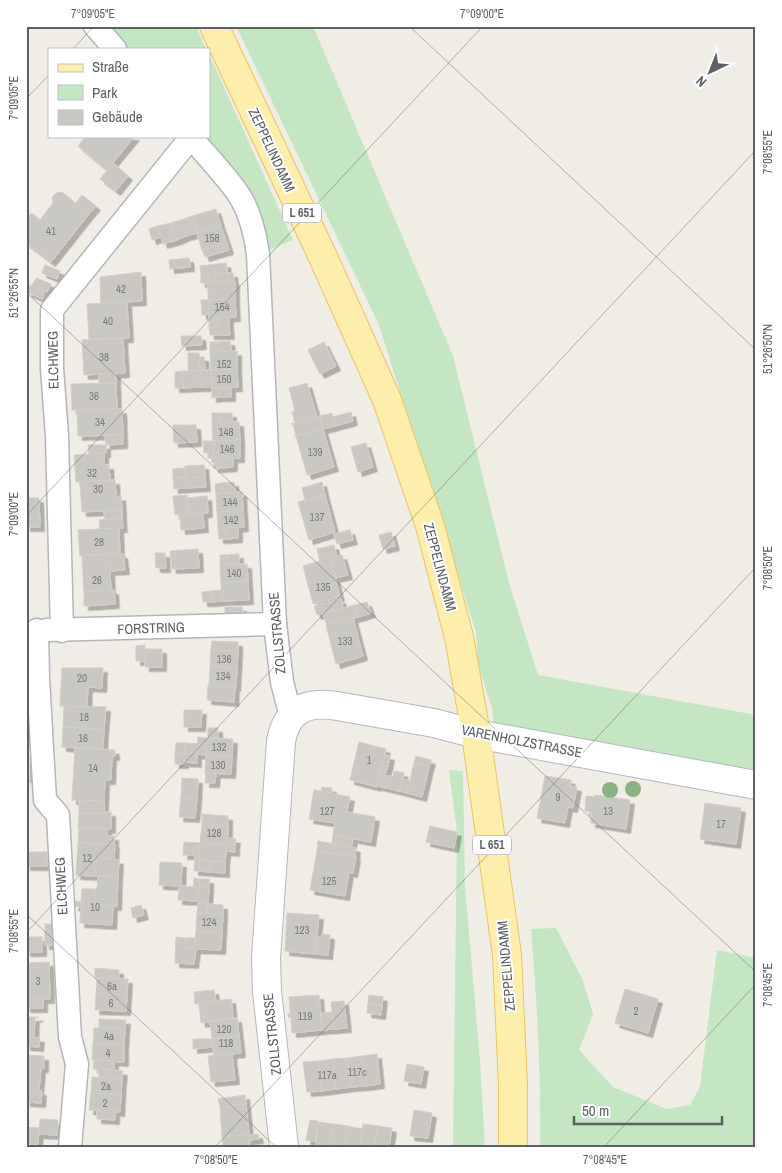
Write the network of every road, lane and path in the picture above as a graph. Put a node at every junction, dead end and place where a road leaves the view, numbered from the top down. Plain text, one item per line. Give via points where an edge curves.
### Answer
1 (95, 26) edge
2 (214, 26) edge
3 (113, 48) edge
4 (190, 138) edge
5 (192, 138) edge
6 (275, 624) junction
7 (32, 630) edge
8 (62, 631) junction
9 (291, 717) junction
10 (476, 734) junction
11 (756, 785) edge
12 (35, 801) edge
13 (70, 1147) edge
14 (284, 1147) edge
15 (514, 1147) edge

1 - 3 street
2 - 10 main road, ZEPPELINDAMM / L 651 via 387,400 430,526 458,637
4 - 8 street, ELCHWEG via 52,310
5 - 6 street, ZOLLSTRASSE via 238,193 255,234
6 - 8 street, FORSTRING
6 - 9 street, ZOLLSTRASSE via 282,682
7 - 8 street, FORSTRING
7 - 12 street, ELCHWEG via 38,678
9 - 10 street, VARENHOLZSTRASSE via 304,707 323,704 434,723
9 - 14 street, ZOLLSTRASSE via 281,741 266,958
10 - 11 street, VARENHOLZSTRASSE
10 - 15 main road, ZEPPELINDAMM / L 651 via 507,955
12 - 13 street, ELCHWEG via 58,815 70,1038 77,1064

